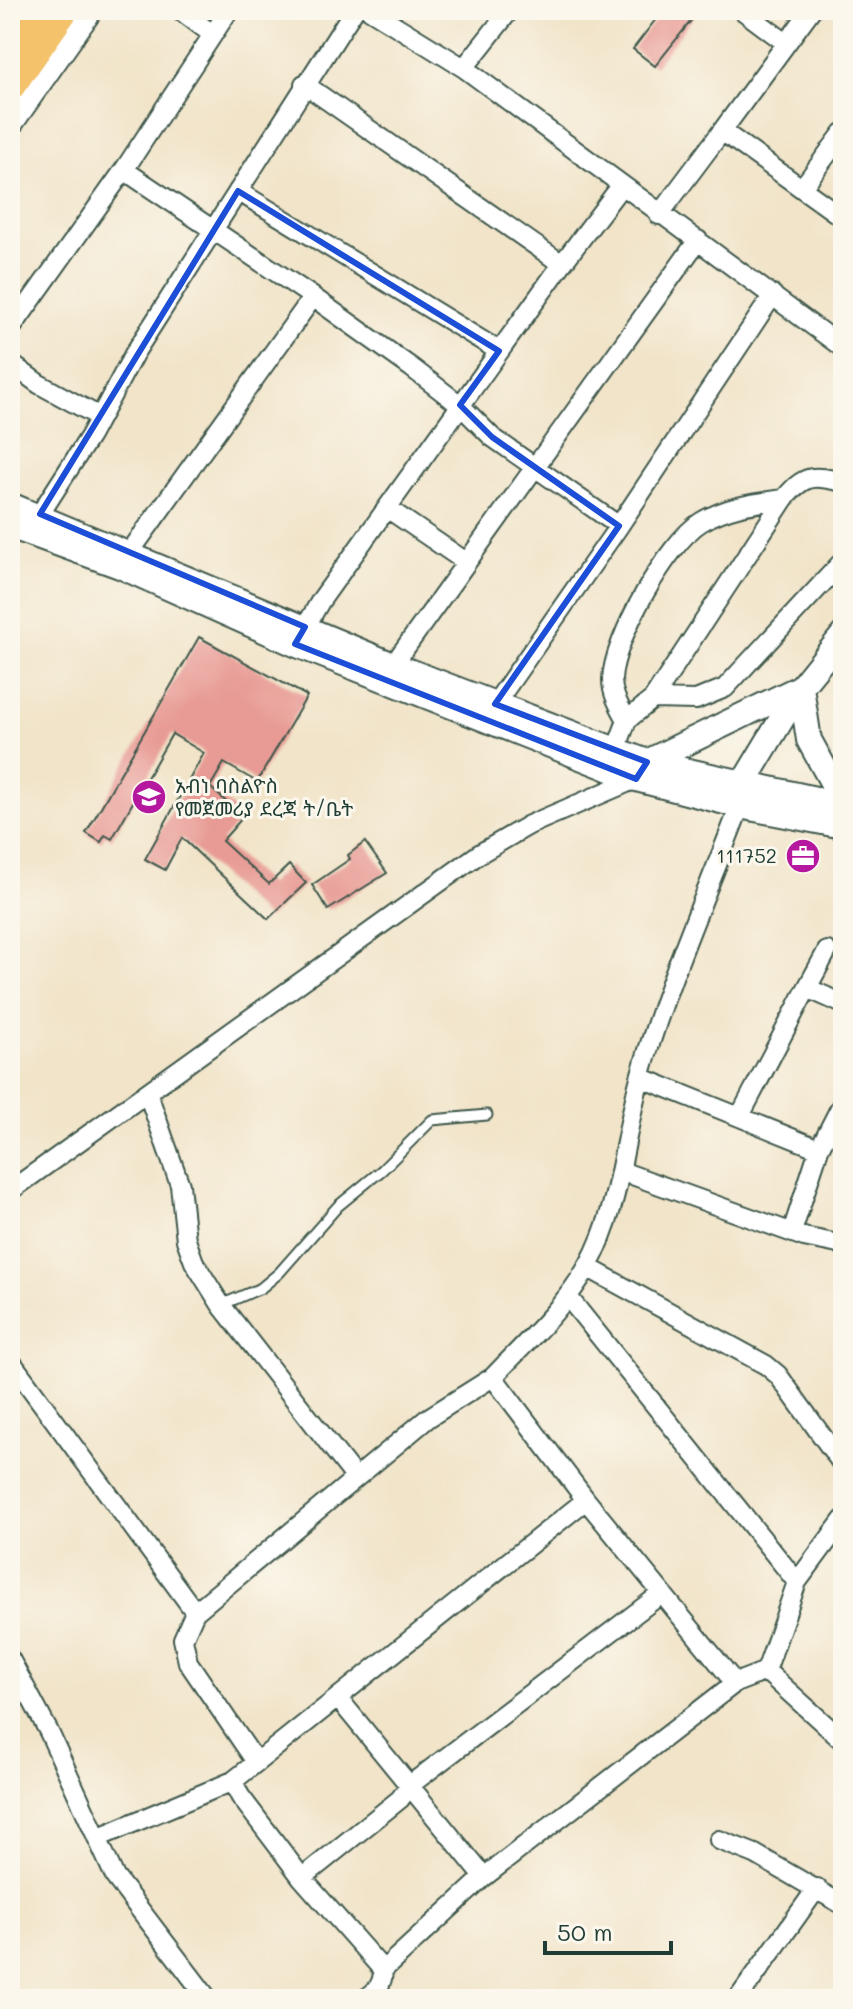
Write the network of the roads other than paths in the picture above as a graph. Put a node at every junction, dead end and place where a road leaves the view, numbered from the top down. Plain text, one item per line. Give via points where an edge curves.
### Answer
1 (33, 10) edge
2 (62, 10) edge
3 (90, 10) edge
4 (180, 10) edge
5 (229, 10) edge
6 (354, 10) edge
7 (370, 10) edge
8 (510, 10) edge
9 (742, 10) edge
10 (811, 10) edge
11 (212, 34) junction
12 (10, 43) edge
13 (786, 43) junction
14 (464, 68) junction
15 (10, 84) edge
16 (304, 84) junction
17 (10, 124) edge
18 (722, 131) junction
19 (843, 133) edge
20 (124, 170) junction
21 (621, 186) junction
22 (802, 188) junction
23 (238, 191) junction
24 (659, 215) junction
25 (843, 218) edge
26 (212, 232) junction
27 (698, 240) junction
28 (562, 264) junction
29 (773, 295) junction
30 (313, 297) junction
31 (10, 330) edge
32 (843, 348) edge
33 (499, 351) junction
34 (10, 363) edge
35 (460, 405) junction
36 (100, 417) junction
37 (533, 466) junction
38 (843, 482) edge
39 (784, 499) junction
40 (10, 505) edge
41 (387, 508) junction
42 (40, 514) junction
43 (10, 526) edge
44 (619, 526) junction
45 (130, 552) junction
46 (843, 561) edge
47 (466, 562) junction
48 (300, 635) junction
49 (843, 635) edge
50 (393, 665) junction
51 (801, 687) junction
52 (653, 699) junction
53 (495, 704) junction
54 (627, 720) junction
55 (616, 750) junction
56 (642, 771) junction
57 (741, 796) junction
58 (843, 804) edge
59 (843, 826) edge
60 (827, 951) dead end
61 (807, 988) junction
62 (843, 1004) edge
63 (640, 1077) junction
64 (148, 1094) junction
65 (843, 1102) edge
66 (487, 1115) dead end
67 (740, 1116) junction
68 (819, 1149) junction
69 (621, 1171) junction
70 (10, 1191) edge
71 (792, 1232) junction
72 (843, 1245) edge
73 (587, 1267) junction
74 (568, 1297) junction
75 (221, 1305) junction
76 (10, 1360) edge
77 (493, 1377) junction
78 (843, 1465) edge
79 (355, 1477) junction
80 (586, 1500) junction
81 (843, 1520) edge
82 (797, 1582) junction
83 (661, 1594) junction
84 (195, 1612) junction
85 (10, 1659) edge
86 (766, 1671) junction
87 (735, 1683) junction
88 (338, 1698) junction
89 (843, 1741) edge
90 (256, 1762) junction
91 (233, 1781) junction
92 (410, 1785) junction
93 (97, 1838) junction
94 (719, 1840) dead end
95 (484, 1877) junction
96 (302, 1878) junction
97 (817, 1888) junction
98 (843, 1905) edge
99 (383, 1970) junction
100 (208, 1999) edge
101 (365, 1999) edge
102 (738, 1999) edge

1 - 12 highway
2 - 15 highway
3 - 17 street
4 - 11 street
5 - 11 street
6 - 16 street
7 - 14 street
8 - 14 street
9 - 13 street
10 - 13 street
11 - 20 street
13 - 18 street
14 - 21 street
16 - 23 street
16 - 28 street
18 - 22 street
18 - 24 street
19 - 22 street
20 - 26 street
20 - 31 street
21 - 24 street
21 - 28 street
22 - 25 street
23 - 26 street
23 - 33 street
24 - 27 street
26 - 30 street
26 - 36 street
27 - 29 street
27 - 37 street
28 - 33 street
29 - 32 street
29 - 44 street
30 - 35 street
30 - 45 street
33 - 35 street
34 - 36 street
35 - 37 street via 492,437
35 - 41 street
36 - 42 street
37 - 44 street
37 - 47 street
38 - 39 street via 800,480
39 - 52 street
39 - 54 street via 732,507 698,523 656,574 634,609 612,681
40 - 42 street
41 - 47 street
41 - 48 street
42 - 45 street
43 - 48 street
44 - 53 street
45 - 48 street
46 - 52 street via 725,688 696,700
47 - 50 street
48 - 50 street
48 - 56 street
49 - 51 street
50 - 53 street
51 - 56 street
51 - 57 street
51 - 58 street via 809,740
52 - 54 street
53 - 55 street
54 - 55 street
55 - 56 street
56 - 57 street
56 - 64 street via 501,839
57 - 58 street
57 - 59 street
57 - 63 street
60 - 61 street
61 - 62 street
61 - 67 street
63 - 67 street
63 - 69 street
64 - 70 street
64 - 75 street via 180,1185 189,1251
65 - 68 street
66 - 75 lane via 432,1120 338,1206 279,1273 261,1288
67 - 68 street
68 - 71 street
69 - 71 street
69 - 73 street
71 - 72 street
73 - 74 street
73 - 78 street via 766,1365
74 - 77 street
74 - 82 street
75 - 79 street
76 - 84 street
77 - 79 street via 428,1418
77 - 80 street
79 - 84 street
80 - 83 street
80 - 88 street
81 - 82 street
82 - 86 street
83 - 87 street
83 - 92 street
84 - 90 street via 183,1639 188,1662
85 - 93 street
86 - 87 street
86 - 89 street
87 - 95 street
88 - 90 street
88 - 92 street
90 - 91 street
91 - 93 street
91 - 96 street
92 - 95 street
92 - 96 street via 400,1799
93 - 100 street via 115,1877
94 - 97 street
95 - 99 street
96 - 99 street
97 - 98 street
97 - 102 street
99 - 101 street via 376,1991

